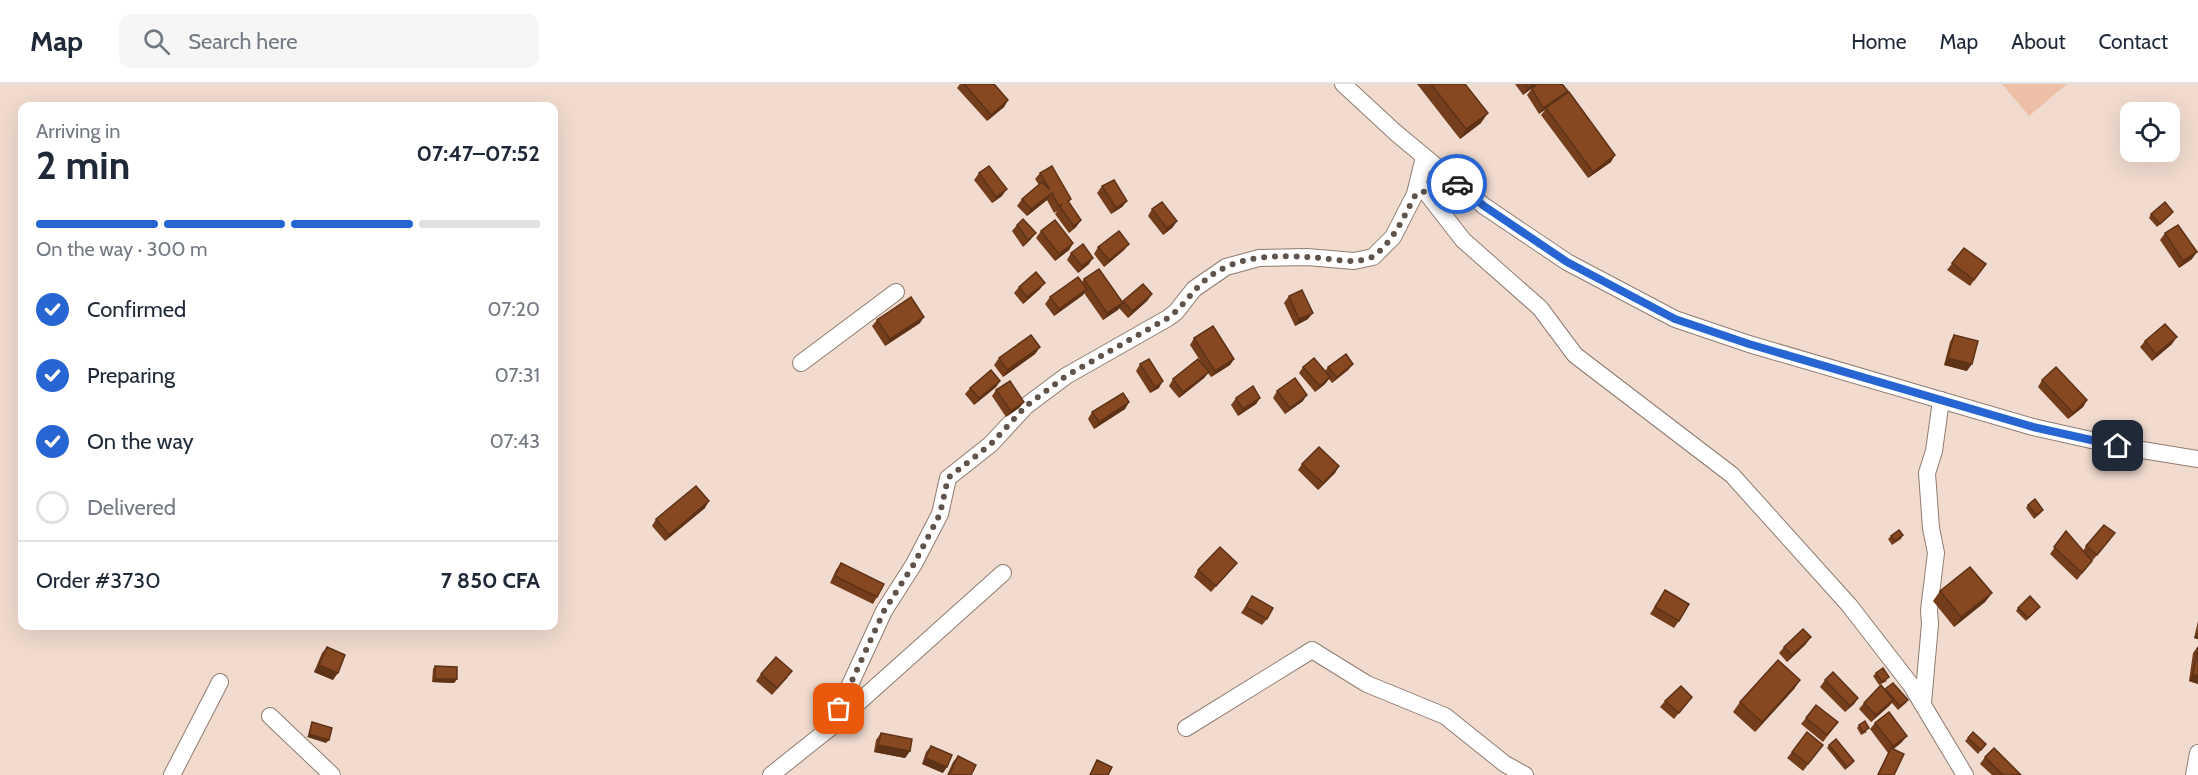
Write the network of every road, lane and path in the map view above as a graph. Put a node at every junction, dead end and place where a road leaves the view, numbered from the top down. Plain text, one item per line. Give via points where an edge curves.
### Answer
1 (1343, 84) edge
2 (1424, 157) junction
3 (1455, 183) junction
4 (1420, 193) junction
5 (896, 292) dead end
6 (801, 363) dead end
7 (1941, 400) junction
8 (2198, 459) edge
9 (1003, 573) dead end
10 (220, 682) dead end
11 (1923, 703) junction
12 (270, 716) dead end
13 (831, 728) junction
14 (1186, 728) dead end
15 (2198, 753) edge
16 (172, 775) edge
17 (332, 775) edge
18 (771, 775) edge
19 (1525, 775) edge
20 (1965, 775) edge
21 (2194, 775) edge

1 - 2 street
2 - 3 street
2 - 4 street
3 - 4 street
3 - 7 street via 1567,262 1675,319
4 - 11 street via 1463,240 1540,308 1575,355 1732,475 1849,604
4 - 13 street via 1393,237 1373,257 1354,261 1307,256 1259,258 1226,267 1194,289 1168,318 1066,376 1026,406 991,444 948,478 940,514 884,611
5 - 6 street
7 - 8 street via 2033,427
7 - 11 street via 1927,473 1936,553
9 - 13 street
10 - 16 street
11 - 20 street
12 - 17 street
13 - 18 street
14 - 19 street via 1312,650 1367,684 1445,716 1505,764
15 - 21 street

